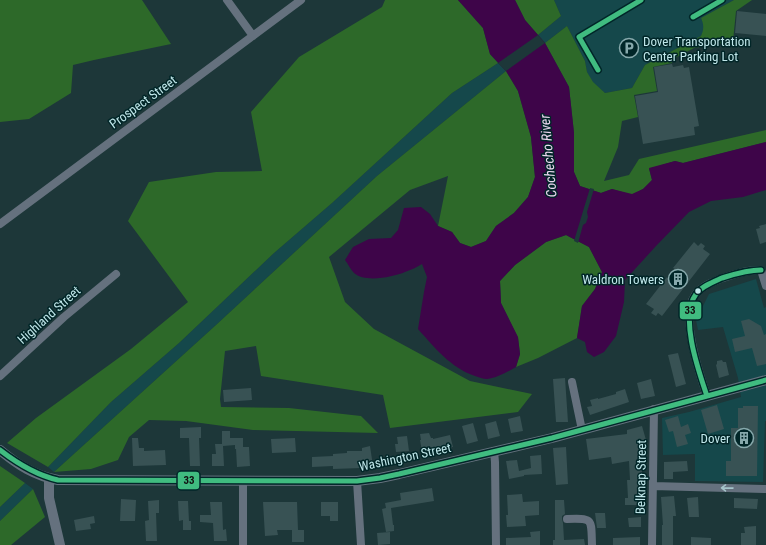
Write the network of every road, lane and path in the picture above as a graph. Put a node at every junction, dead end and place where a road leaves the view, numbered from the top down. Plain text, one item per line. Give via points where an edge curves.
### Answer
1 (228, 0) edge
2 (301, 0) edge
3 (253, 36) junction
4 (0, 224) edge
5 (116, 274) dead end
6 (766, 286) edge
7 (0, 376) edge
8 (766, 380) edge
9 (572, 382) dead end
10 (707, 396) junction
11 (654, 410) junction
12 (582, 430) junction
13 (0, 450) edge
14 (494, 451) junction
15 (49, 479) junction
16 (243, 481) junction
17 (357, 481) junction
18 (653, 486) junction
19 (766, 489) edge
20 (566, 519) dead end
21 (60, 545) edge
22 (243, 545) edge
23 (361, 545) edge
24 (496, 545) edge
25 (592, 545) edge
26 (652, 545) edge

1 - 3 street
2 - 3 street, Prospect Street
3 - 4 street, Prospect Street
5 - 7 street, Highland Street via 64,317
6 - 10 street via 761,270 735,274 709,283 692,300 689,328
8 - 10 street, Washington Street
9 - 12 street
10 - 11 street, Washington Street
11 - 12 street, Washington Street
11 - 18 street, Belknap Street
12 - 14 street, Washington Street
13 - 15 street, Washington Street via 18,464
14 - 17 street, Washington Street via 399,474
14 - 24 street
15 - 16 street, Washington Street
15 - 21 street via 49,498
16 - 17 street, Washington Street
16 - 22 street
17 - 23 street
19 -> 18 street
18 - 26 street, Belknap Street
20 - 25 street via 580,518 589,521

